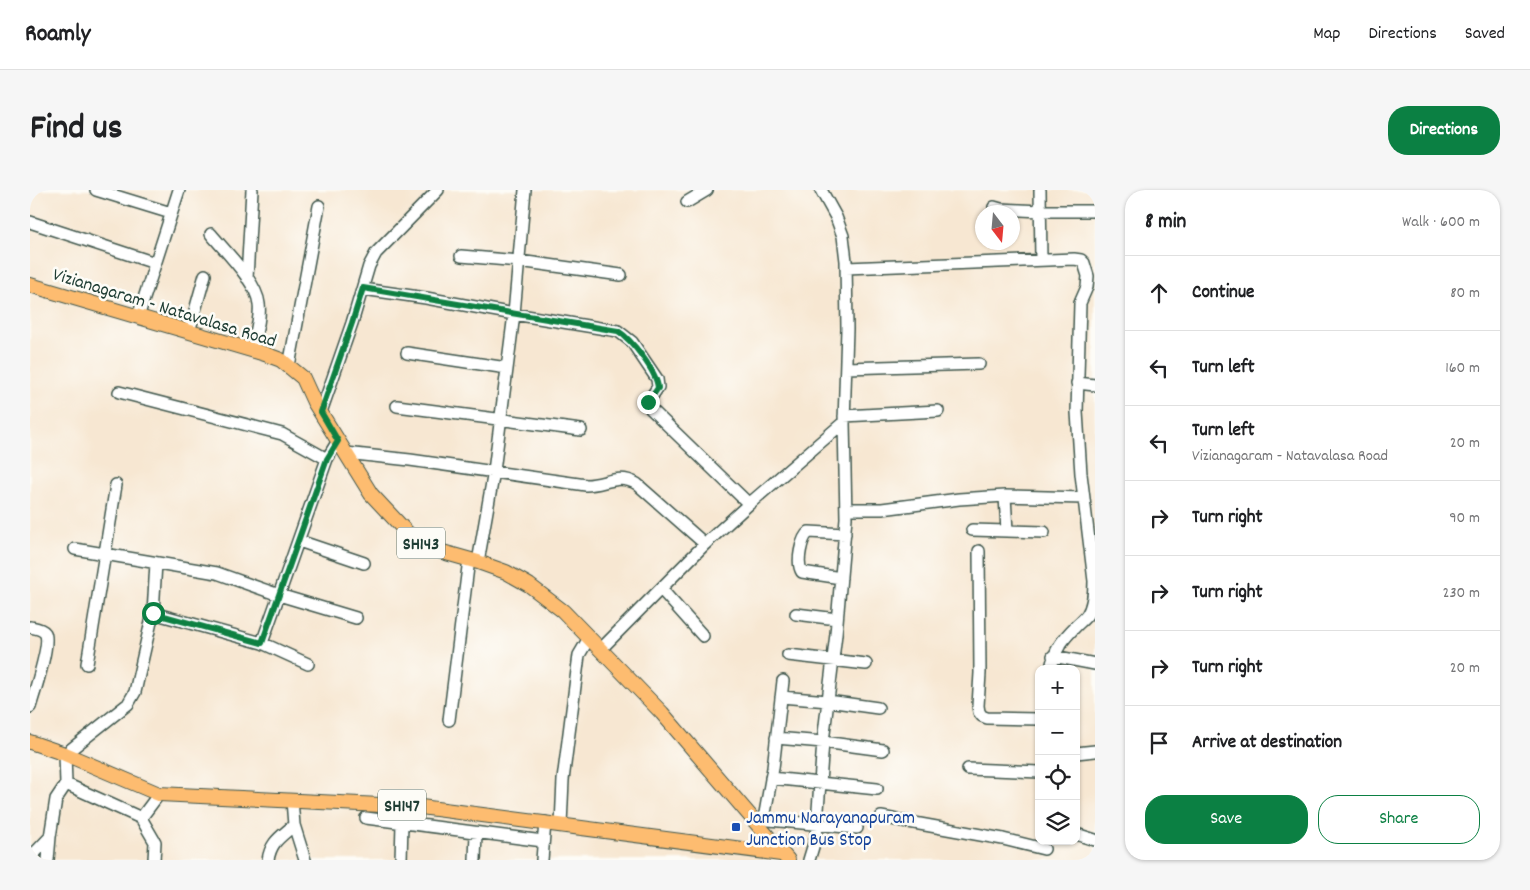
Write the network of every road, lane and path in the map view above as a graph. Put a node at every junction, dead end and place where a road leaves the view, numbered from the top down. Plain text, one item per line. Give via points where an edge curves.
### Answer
1 (96, 190) edge
2 (179, 190) edge
3 (252, 190) edge
4 (438, 190) edge
5 (525, 190) edge
6 (707, 190) edge
7 (821, 190) edge
8 (1040, 190) edge
9 (687, 202) dead end
10 (319, 206) dead end
11 (1020, 210) edge
12 (1041, 211) junction
13 (1095, 211) edge
14 (171, 213) junction
15 (30, 222) edge
16 (211, 234) dead end
17 (461, 256) dead end
18 (1041, 260) junction
19 (519, 261) junction
20 (155, 263) junction
21 (846, 268) junction
22 (621, 275) dead end
23 (206, 276) dead end
24 (247, 278) junction
25 (30, 285) edge
26 (363, 288) junction
27 (514, 314) junction
28 (138, 317) junction
29 (189, 332) junction
30 (252, 350) junction
31 (407, 353) dead end
32 (979, 364) dead end
33 (289, 366) junction
34 (507, 368) junction
35 (846, 368) junction
36 (1077, 383) junction
37 (1095, 385) edge
38 (119, 392) dead end
39 (397, 406) dead end
40 (938, 411) dead end
41 (321, 412) junction
42 (500, 419) junction
43 (844, 419) junction
44 (581, 430) dead end
45 (338, 441) junction
46 (346, 454) junction
47 (327, 459) junction
48 (494, 471) junction
49 (116, 485) dead end
50 (1005, 496) junction
51 (1084, 498) junction
52 (749, 504) junction
53 (846, 509) junction
54 (972, 530) dead end
55 (1007, 531) junction
56 (1044, 532) dead end
57 (845, 534) junction
58 (299, 540) junction
59 (705, 544) junction
60 (75, 548) dead end
61 (979, 551) dead end
62 (106, 554) junction
63 (473, 561) junction
64 (156, 563) junction
65 (364, 563) dead end
66 (1094, 572) edge
67 (841, 578) junction
68 (661, 589) junction
69 (279, 595) junction
70 (153, 613) junction
71 (796, 614) dead end
72 (356, 618) dead end
73 (837, 619) junction
74 (30, 627) edge
75 (703, 636) dead end
76 (589, 638) junction
77 (262, 643) junction
78 (600, 650) junction
79 (788, 655) dead end
80 (1053, 656) junction
81 (833, 659) junction
82 (87, 664) dead end
83 (308, 664) dead end
84 (866, 664) dead end
85 (1095, 664) edge
86 (1052, 665) edge
87 (783, 681) dead end
88 (781, 697) junction
89 (828, 701) junction
90 (30, 707) edge
91 (878, 708) dead end
92 (1035, 719) edge
93 (449, 720) dead end
94 (776, 738) junction
95 (30, 742) edge
96 (823, 742) junction
97 (883, 750) dead end
98 (1095, 751) edge
99 (1080, 753) edge
100 (66, 754) junction
101 (968, 769) dead end
102 (1035, 772) edge
103 (771, 778) junction
104 (820, 783) junction
105 (66, 784) junction
106 (876, 789) dead end
107 (159, 794) junction
108 (292, 800) junction
109 (882, 817) dead end
110 (141, 818) junction
111 (366, 818) dead end
112 (758, 819) junction
113 (545, 822) junction
114 (402, 823) junction
115 (817, 824) junction
116 (294, 825) junction
117 (561, 825) junction
118 (857, 828) dead end
119 (476, 833) junction
120 (1080, 835) edge
121 (50, 837) junction
122 (1095, 840) edge
123 (544, 842) junction
124 (1044, 850) edge
125 (785, 857) edge
126 (30, 858) edge
127 (48, 860) edge
128 (154, 860) edge
129 (268, 860) edge
130 (305, 860) edge
131 (401, 860) edge
132 (475, 860) edge
133 (542, 860) edge
134 (809, 860) edge

1 - 14 street
2 - 14 street
3 - 24 street
4 - 26 street via 376,252
5 - 19 street
6 - 9 street
7 - 21 street via 843,236
8 - 12 street
10 - 33 street
11 - 12 street
12 - 13 street
12 - 18 street
14 - 20 street
15 - 20 street
16 - 24 street
17 - 19 street
18 - 21 street
18 - 36 street via 1081,260 1087,269 1088,282 1080,303
19 - 22 street
19 - 27 street
20 - 28 street
21 - 35 street
23 - 29 street
24 - 30 street via 260,304
25 - 28 main road, Vizianagaram - Natavalasa Road / SH143
26 - 27 street
26 - 41 street
27 - 34 street
27 - 52 street via 610,329 625,335 657,379 658,388 648,402 651,409
28 - 29 main road, Vizianagaram - Natavalasa Road / SH143
29 - 30 main road, Vizianagaram - Natavalasa Road / SH143
30 - 33 main road, Vizianagaram - Natavalasa Road / SH143
31 - 34 street
32 - 35 street
33 - 41 main road, Vizianagaram - Natavalasa Road / SH143 via 302,378
34 - 42 street
35 - 43 street
36 - 37 street
36 - 51 street
38 - 47 street via 282,434
39 - 42 street
40 - 43 street
41 - 45 main road, Vizianagaram - Natavalasa Road / SH143
42 - 44 street
42 - 48 street
43 - 52 street
43 - 53 street
45 - 46 main road, Vizianagaram - Natavalasa Road / SH143
45 - 47 street
46 - 48 street
46 - 63 main road, Vizianagaram - Natavalasa Road / SH143 via 371,494 415,541
47 - 58 street
48 - 59 street via 586,485 628,479
48 - 63 street
49 - 62 street
50 - 51 street
50 - 53 street via 882,509
50 - 55 street
51 - 66 street
52 - 59 street
53 - 57 street
54 - 55 street
55 - 56 street
57 - 67 street
57 - 67 street via 809,532 803,538 799,566 802,572
58 - 65 street
58 - 69 street
59 - 68 street
60 - 62 street
61 - 92 street via 979,712 987,718
62 - 64 street
62 - 82 street
63 - 76 main road, Vizianagaram - Natavalasa Road / SH143 via 506,572 529,585 563,611
63 - 93 street
64 - 69 street via 217,574
64 - 70 street
66 - 80 street via 1090,608
67 - 73 street
68 - 75 street
68 - 78 street
69 - 72 street
69 - 77 street
70 - 77 street
70 - 100 street via 132,698 114,717
71 - 73 street
73 - 81 street
74 - 90 street via 40,629 47,638
76 - 78 main road, Vizianagaram - Natavalasa Road / SH143
76 - 117 street via 579,655 562,780
77 - 83 street
78 - 112 main road, Vizianagaram - Natavalasa Road / SH143
79 - 81 street
80 - 85 street
80 - 86 street
81 - 84 street
81 - 89 street
87 - 88 street
88 - 89 street
88 - 94 street
89 - 91 street
89 - 96 street
94 - 96 street
94 - 103 street
95 - 100 main road, SH147
96 - 97 street
96 - 104 street
98 - 99 street
100 - 105 street
100 - 107 main road, SH147
101 - 102 street
103 - 104 street
103 - 112 street
104 - 106 street
104 - 115 street
105 - 110 street
105 - 121 street via 56,799
107 - 108 main road, SH147
107 - 110 street
108 - 113 main road, SH147 via 421,807
108 - 116 street
109 - 124 street via 1003,839
110 - 128 street via 154,842
111 - 114 street
112 - 115 street
112 - 125 main road, Vizianagaram - Natavalasa Road / SH143
113 - 117 main road, SH147
113 - 123 street
114 - 119 street
114 - 131 street
115 - 118 street
115 - 134 street
116 - 129 street via 273,844
116 - 130 street
117 - 125 main road, SH147
119 - 123 street
119 - 132 street
120 - 122 street
121 - 126 street
121 - 127 street
123 - 133 street

